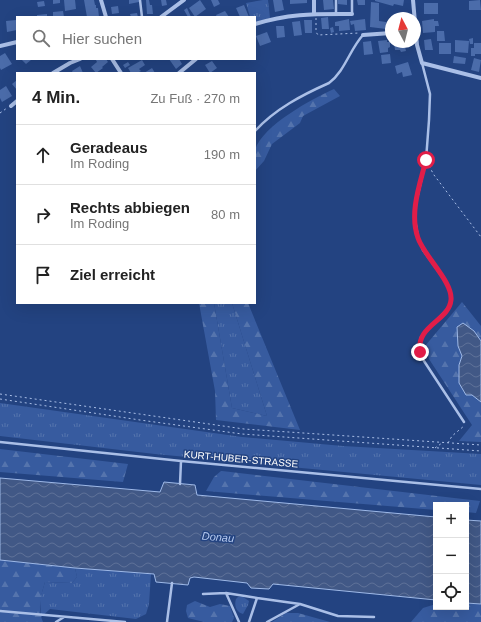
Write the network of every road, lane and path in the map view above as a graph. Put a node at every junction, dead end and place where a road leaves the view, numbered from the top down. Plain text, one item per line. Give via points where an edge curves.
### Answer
1 (101, 0) edge
2 (140, 0) edge
3 (184, 0) edge
4 (314, 0) edge
5 (336, 0) edge
6 (352, 0) edge
7 (413, 0) edge
8 (414, 12) edge
9 (315, 14) junction
10 (336, 14) junction
11 (352, 14) joint
12 (106, 16) edge
13 (142, 16) edge
14 (162, 16) edge
15 (256, 24) edge
16 (385, 33) edge
17 (363, 35) junction
18 (16, 42) edge
19 (0, 46) edge
20 (418, 48) edge
21 (78, 60) edge
22 (113, 60) edge
23 (195, 60) edge
24 (422, 63) junction
25 (55, 72) edge
26 (120, 72) edge
27 (180, 72) edge
28 (481, 78) edge
29 (16, 102) edge
30 (12, 106) joint
31 (0, 113) edge
32 (256, 130) edge
33 (426, 160) junction
34 (481, 237) edge
35 (0, 394) edge
36 (0, 399) edge
37 (464, 422) joint
38 (0, 442) edge
39 (442, 443) junction
40 (448, 443) junction
41 (481, 445) edge
42 (434, 448) junction
43 (481, 451) edge
44 (181, 461) junction
45 (180, 484) dead end
46 (481, 489) edge
47 (172, 583) dead end
48 (226, 593) junction
49 (203, 594) dead end
50 (258, 598) junction
51 (300, 604) junction
52 (0, 610) edge
53 (65, 616) junction
54 (374, 617) dead end
55 (56, 622) edge
56 (64, 622) edge
57 (125, 622) edge
58 (167, 622) edge
59 (239, 622) edge
60 (249, 622) edge
61 (267, 622) edge

1 - 12 street
2 - 13 lane
3 - 14 street
4 - 9 street
5 - 10 lane
6 - 11 lane
7 - 8 street
9 - 10 street
9 - 15 street via 286,16
9 - 17 path via 318,35
10 - 11 street
16 - 17 street
17 - 32 lane via 335,78 288,103
18 - 19 street
20 - 24 street
21 - 25 street
22 - 26 street
23 - 27 street
24 - 28 street
24 - 33 lane via 430,94
29 - 30 street
30 - 31 path
33 - 34 path via 434,175
33 - 37 lane via 416,203 418,237 423,250 446,282 451,299 449,308 421,336 420,352
35 - 39 path via 244,429
36 - 42 path via 242,434
37 - 40 path via 463,427
38 - 44 lane, KURT-HUBER-STRASSE
39 - 40 path
39 - 42 path
40 - 41 path
42 - 43 path
44 - 45 lane
44 - 46 lane, KURT-HUBER-STRASSE
47 - 58 lane
48 - 49 lane
48 - 50 lane
48 - 59 lane
50 - 51 lane
50 - 60 lane
51 - 54 lane via 338,616
51 - 61 lane
52 - 53 lane
53 - 55 lane
53 - 56 lane
53 - 57 lane

